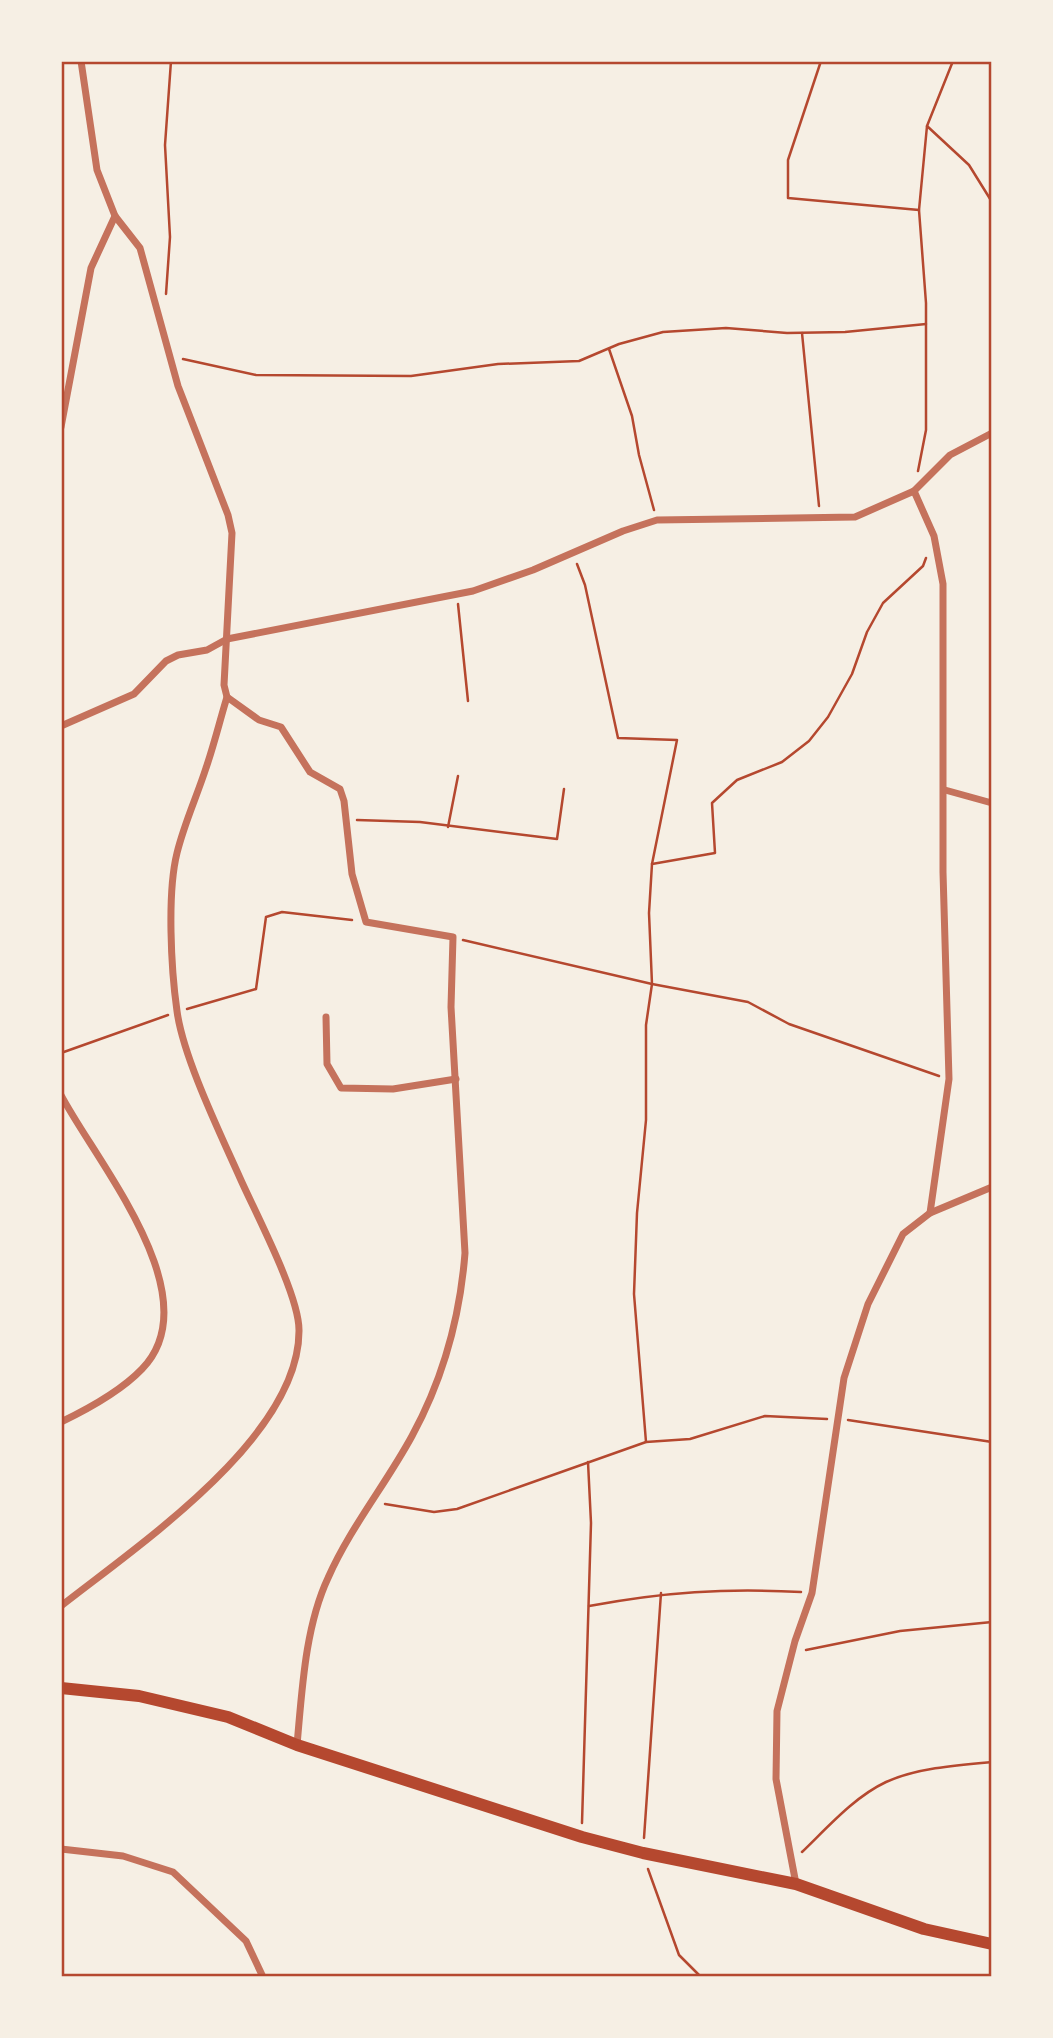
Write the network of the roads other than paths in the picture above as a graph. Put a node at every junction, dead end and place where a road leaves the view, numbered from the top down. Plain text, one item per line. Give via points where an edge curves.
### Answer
1 (81, 61) edge
2 (115, 216) junction
3 (61, 427) edge
4 (992, 433) edge
5 (914, 491) junction
6 (227, 639) junction
7 (227, 697) junction
8 (61, 726) edge
9 (944, 790) junction
10 (992, 803) edge
11 (326, 1017) dead end
12 (456, 1079) junction
13 (61, 1095) edge
14 (992, 1187) edge
15 (930, 1213) junction
16 (61, 1422) edge
17 (61, 1606) edge
18 (61, 1688) edge
19 (297, 1745) junction
20 (61, 1849) edge
21 (796, 1884) junction
22 (992, 1944) edge
23 (264, 1977) edge

1 - 2 street via 97,170
2 - 3 street via 91,268
2 - 6 street via 140,248 169,356 232,533
4 - 5 street via 950,455
5 - 6 street via 855,516 657,520 533,570 456,594
5 - 9 street via 934,536 943,584
6 - 7 street
6 - 8 street via 207,650 166,661 134,694
7 - 12 street via 259,720 281,727 310,772 340,789 352,874 366,922 453,937
7 - 17 street via 176,854 172,915 177,1012 225,1144 287,1284 299,1329 292,1372 257,1436 208,1486
9 - 10 street
9 - 15 street via 949,1079
11 - 12 street via 327,1064 341,1088 393,1089
12 - 19 street via 465,1253 462,1294 443,1367 412,1436 327,1579 313,1628
13 - 16 street via 148,1242 166,1311 161,1340 142,1369
14 - 15 street
15 - 21 street via 903,1234 868,1304 844,1378 812,1593 777,1711 776,1779
18 - 19 main road via 139,1696 228,1717
19 - 21 main road via 643,1853
20 - 23 street via 123,1856 173,1872 246,1941
21 - 22 main road via 925,1929

